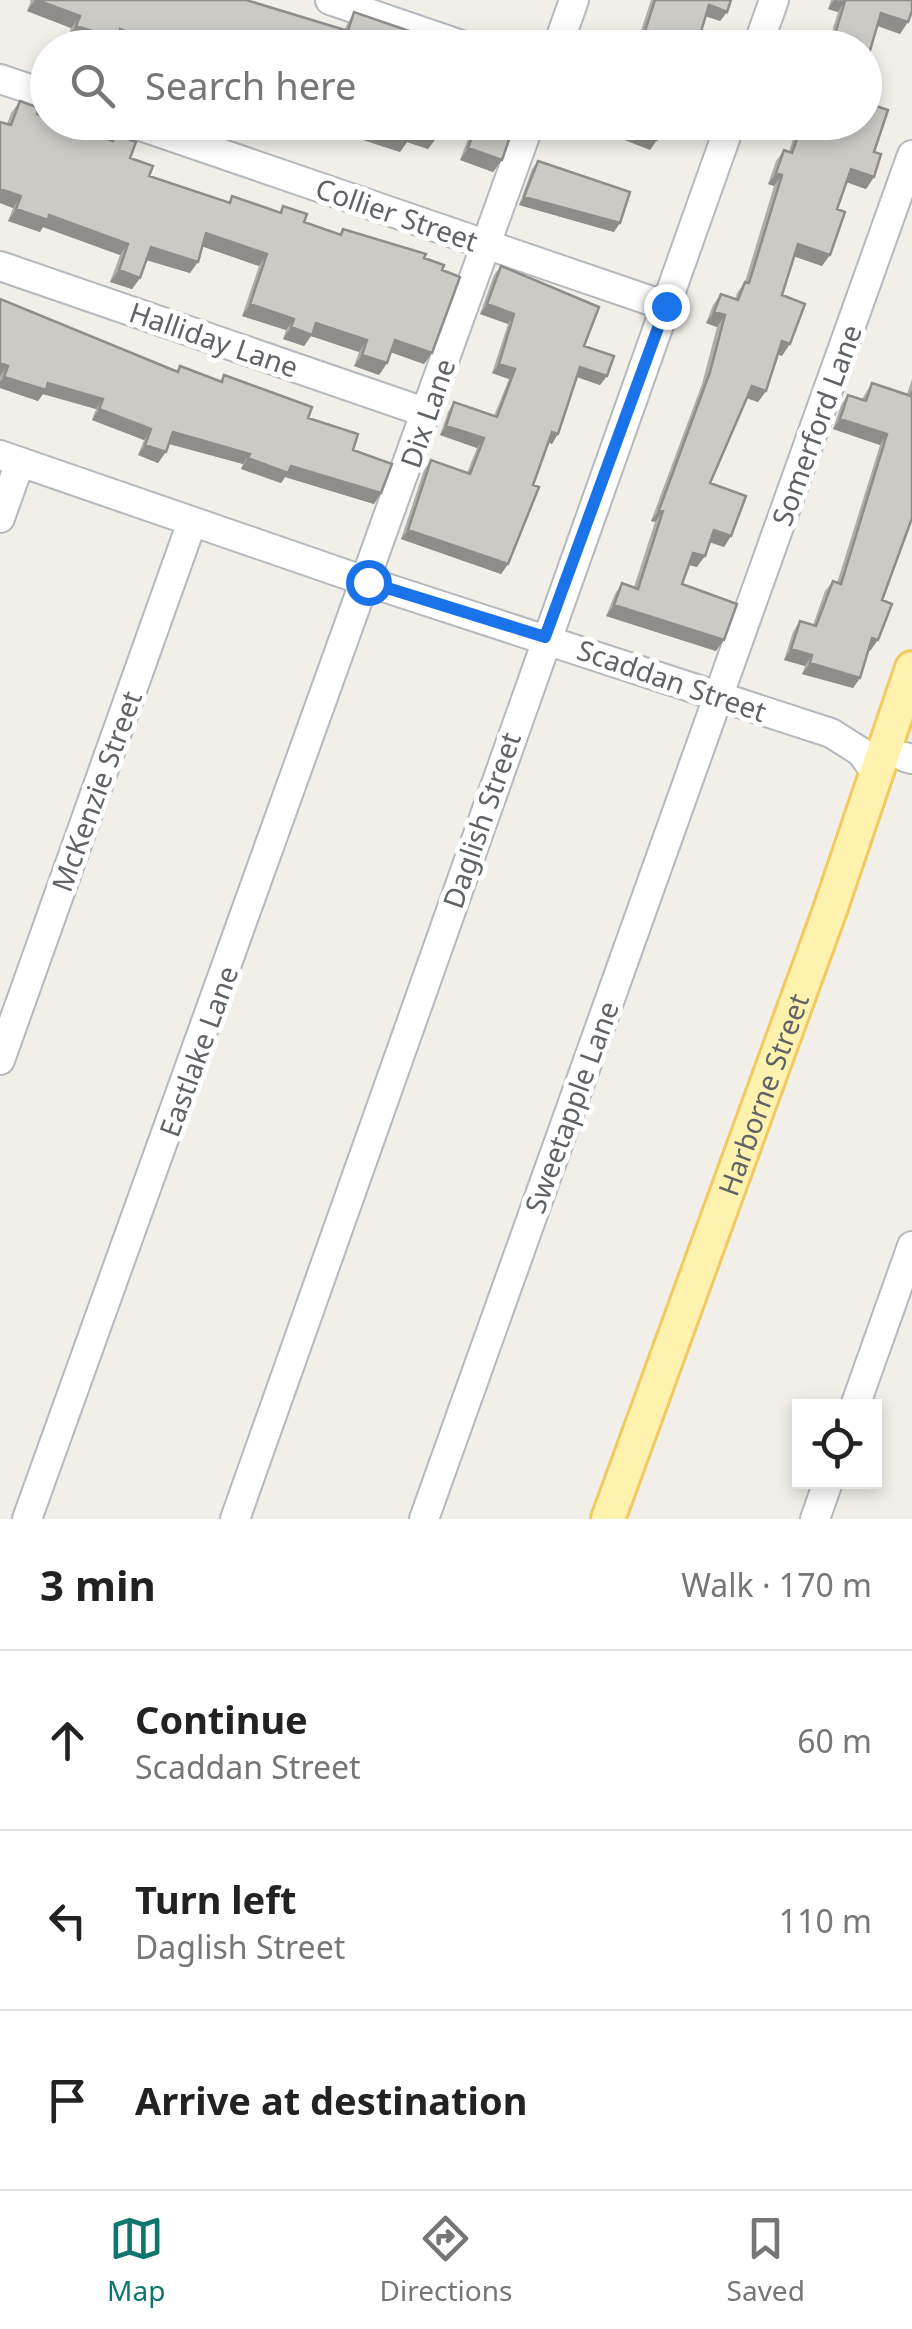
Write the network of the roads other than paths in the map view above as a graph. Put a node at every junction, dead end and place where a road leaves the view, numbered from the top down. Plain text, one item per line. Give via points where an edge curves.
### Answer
1 (330, 0) edge
2 (574, 0) edge
3 (774, 0) edge
4 (418, 30) edge
5 (563, 30) edge
6 (763, 30) edge
7 (0, 79) edge
8 (30, 89) edge
9 (181, 140) edge
10 (524, 140) edge
11 (725, 140) edge
12 (912, 155) edge
13 (486, 244) junction
14 (0, 266) edge
15 (666, 306) junction
16 (427, 412) junction
17 (10, 458) edge
18 (0, 518) edge
19 (192, 522) junction
20 (368, 582) junction
21 (545, 637) junction
22 (912, 668) edge
23 (719, 696) junction
24 (910, 751) edge
25 (876, 773) junction
26 (0, 1060) edge
27 (912, 1246) edge
28 (857, 1399) edge
29 (825, 1489) edge
30 (27, 1519) edge
31 (235, 1519) edge
32 (424, 1519) edge
33 (608, 1519) edge
34 (629, 1519) edge
35 (814, 1519) edge

1 - 4 street
2 - 5 street
3 - 6 street
7 - 8 street
9 - 13 street, Collier Street
10 - 13 street, Dix Lane
11 - 15 street, Daglish Street
12 - 23 street, Somerford Lane
13 - 15 street, Collier Street
13 - 16 street, Dix Lane
14 - 16 street, Halliday Lane
15 - 21 street, Daglish Street
16 - 20 street, Dix Lane
17 - 18 street
17 - 19 street, Scaddan Street
19 - 20 street, Scaddan Street
19 - 26 street, McKenzie Street
20 - 21 street, Scaddan Street
20 - 30 street, Eastlake Lane
21 - 23 street, Scaddan Street
21 - 31 street, Daglish Street
22 - 25 main road, Harborne Street
23 - 25 street, Scaddan Street via 832,733 861,752
23 - 32 street, Sweetapple Lane
24 - 34 main road, Harborne Street
25 - 33 main road, Harborne Street
27 - 28 street
29 - 35 street

